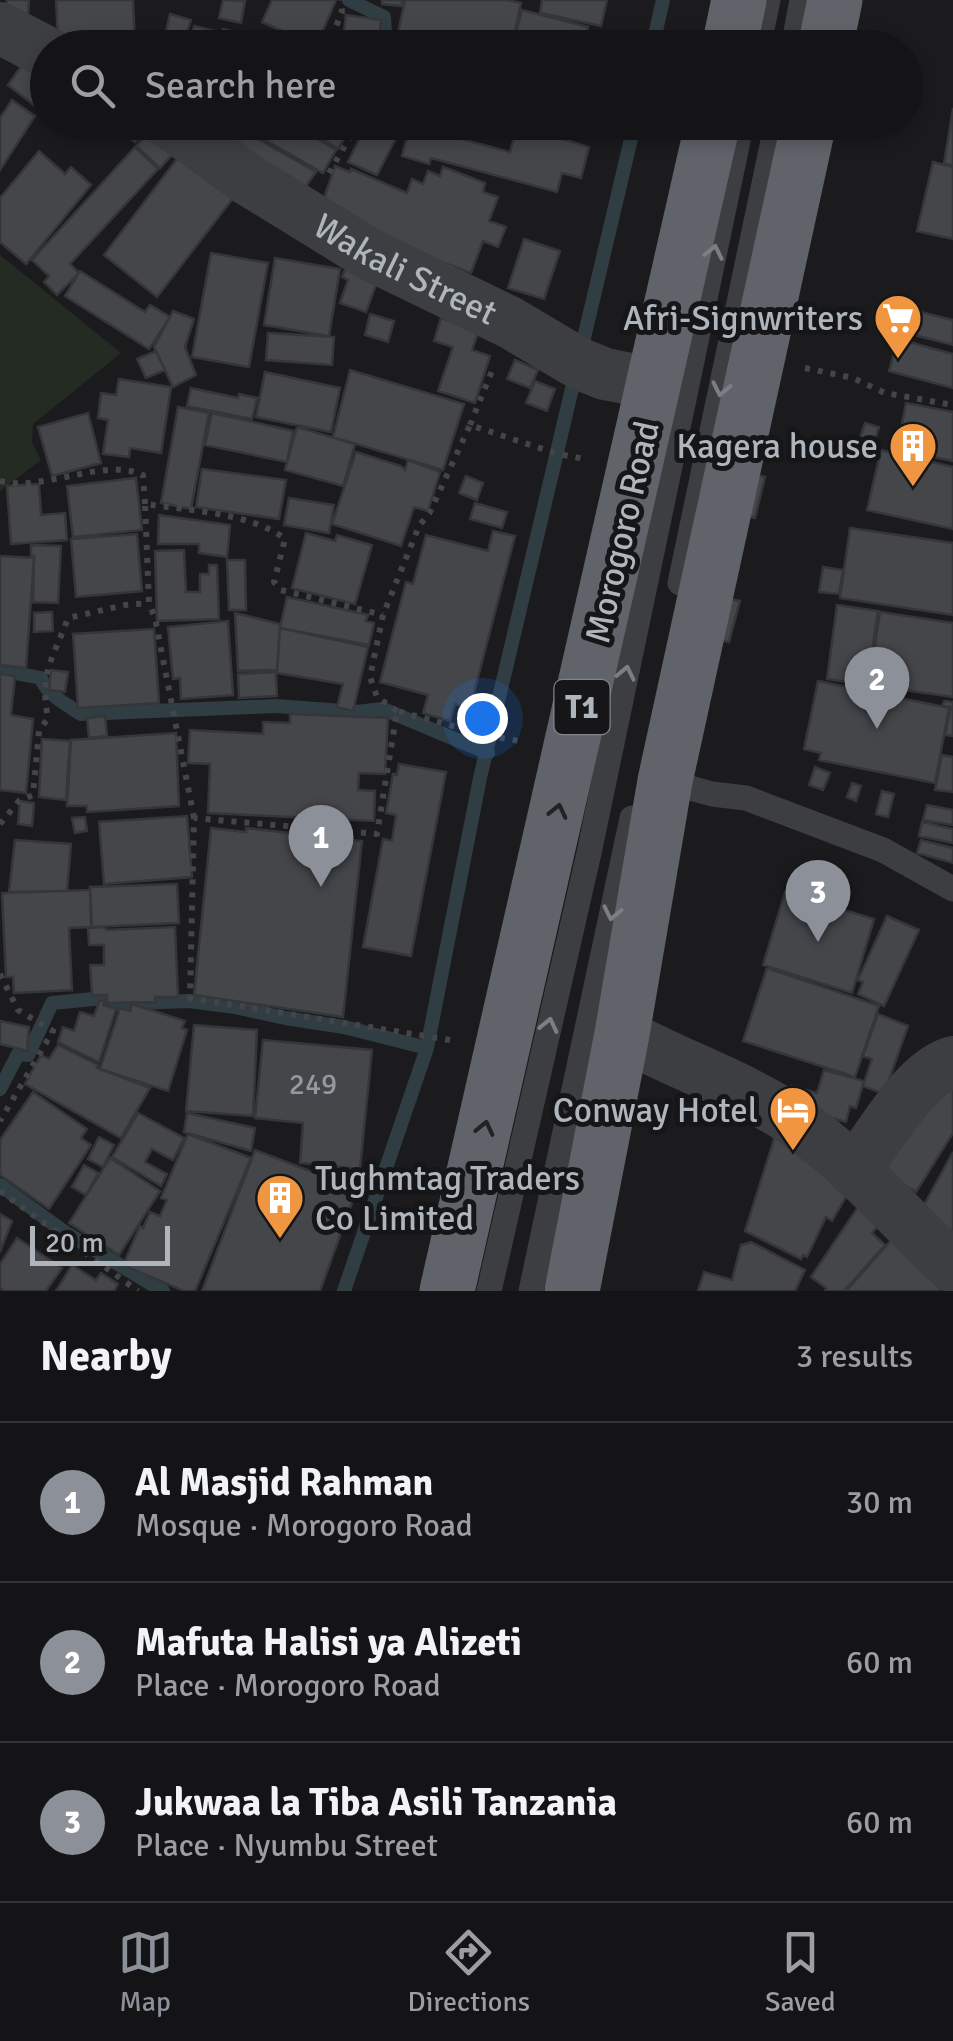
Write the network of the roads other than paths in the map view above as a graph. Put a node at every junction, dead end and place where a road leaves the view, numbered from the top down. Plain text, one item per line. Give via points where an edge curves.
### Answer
1 (740, 0) edge
2 (768, 0) edge
3 (802, 0) edge
4 (835, 0) edge
5 (0, 28) edge
6 (733, 30) edge
7 (762, 30) edge
8 (796, 30) edge
9 (829, 30) edge
10 (30, 44) edge
11 (193, 140) edge
12 (709, 140) edge
13 (738, 140) edge
14 (773, 140) edge
15 (804, 140) edge
16 (656, 384) junction
17 (676, 605) dead end
18 (652, 784) junction
19 (953, 889) edge
20 (622, 1034) junction
21 (953, 1062) edge
22 (854, 1171) junction
23 (953, 1267) edge
24 (447, 1291) edge
25 (490, 1291) edge
26 (530, 1291) edge
27 (572, 1291) edge

1 - 6 highway
2 - 7 lane
3 - 8 lane
4 - 9 highway
5 - 10 street
11 - 16 street, Wakali Street via 369,254 580,364
12 - 16 highway, Morogoro Road / T1
25 -> 13 lane, Morogoro Road
14 -> 17 lane, Morogoro Road
15 - 18 highway
24 -> 16 highway, Morogoro Road / T1
18 - 19 lane via 746,798 883,850
18 - 20 highway
18 -> 26 lane
20 - 22 street via 770,1106
20 - 27 highway
21 - 22 street via 938,1066 917,1089
22 - 23 street

